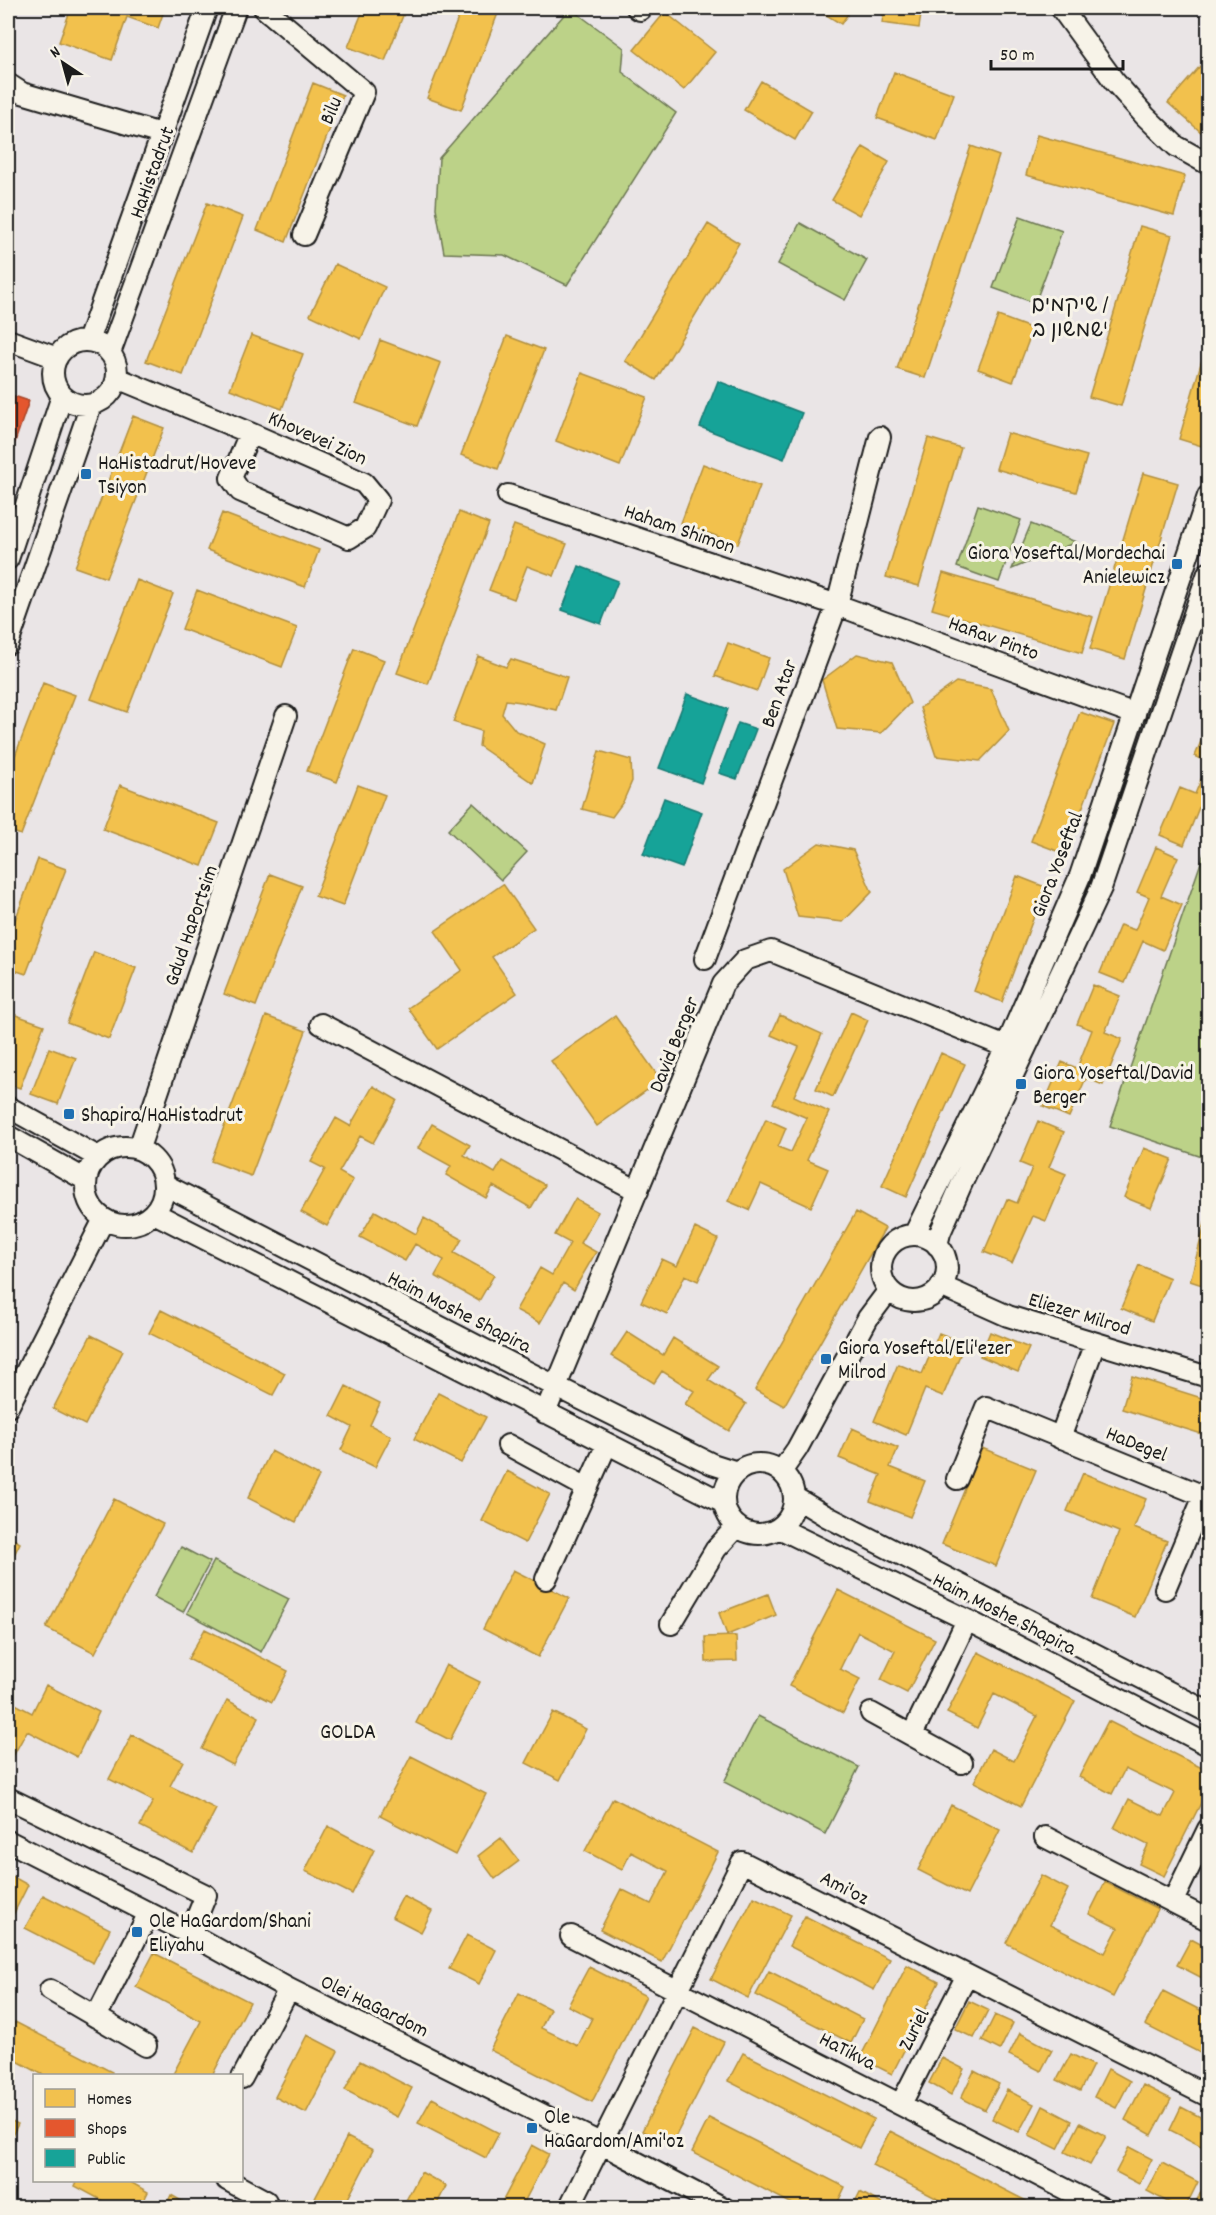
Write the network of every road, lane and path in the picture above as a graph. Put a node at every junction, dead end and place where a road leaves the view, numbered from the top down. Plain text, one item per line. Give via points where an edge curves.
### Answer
1 (207, 8) edge
2 (236, 8) edge
3 (264, 8) edge
4 (637, 8) edge
5 (642, 8) edge
6 (1061, 8) edge
7 (8, 84) edge
8 (161, 134) junction
9 (1209, 164) edge
10 (304, 235) dead end
11 (8, 340) edge
12 (88, 341) junction
13 (110, 353) junction
14 (57, 358) junction
15 (117, 378) junction
16 (62, 396) junction
17 (91, 405) junction
18 (250, 433) junction
19 (880, 438) dead end
20 (508, 495) dead end
21 (1209, 496) edge
22 (8, 559) edge
23 (1209, 573) edge
24 (837, 605) junction
25 (8, 644) edge
26 (1136, 714) junction
27 (286, 716) dead end
28 (705, 959) dead end
29 (321, 1024) dead end
30 (1006, 1047) junction
31 (8, 1107) edge
32 (8, 1136) edge
33 (139, 1148) junction
34 (98, 1157) junction
35 (86, 1180) junction
36 (165, 1185) junction
37 (638, 1191) junction
38 (154, 1213) junction
39 (104, 1219) junction
40 (914, 1235) junction
41 (937, 1245) junction
42 (941, 1286) junction
43 (890, 1290) junction
44 (1095, 1343) junction
45 (1209, 1377) edge
46 (557, 1387) junction
47 (8, 1407) edge
48 (545, 1413) junction
49 (1060, 1438) junction
50 (607, 1444) junction
51 (508, 1445) dead end
52 (737, 1472) junction
53 (781, 1472) junction
54 (957, 1479) dead end
55 (587, 1488) junction
56 (794, 1497) junction
57 (724, 1503) junction
58 (737, 1526) junction
59 (779, 1528) junction
60 (546, 1579) dead end
61 (1165, 1589) dead end
62 (968, 1620) junction
63 (671, 1624) dead end
64 (1209, 1712) edge
65 (871, 1713) dead end
66 (912, 1735) junction
67 (1209, 1745) edge
68 (962, 1763) dead end
69 (8, 1798) edge
70 (1209, 1828) edge
71 (1045, 1837) dead end
72 (8, 1841) edge
73 (1173, 1902) junction
74 (149, 1913) junction
75 (1209, 1920) edge
76 (190, 1934) junction
77 (571, 1936) dead end
78 (968, 1975) junction
79 (289, 1989) junction
80 (50, 1990) dead end
81 (677, 1990) junction
82 (96, 2017) junction
83 (146, 2046) dead end
84 (243, 2076) edge
85 (1209, 2096) edge
86 (901, 2104) junction
87 (600, 2143) junction
88 (229, 2182) edge
89 (266, 2201) dead end
90 (569, 2208) edge
91 (724, 2208) edge
92 (1102, 2208) edge

1 - 8 street, HaHistadrut
2 - 13 street, HaHistadrut
3 - 10 street, Bilu via 364,92
4 - 5 street
6 - 9 street via 1145,116 1176,146
7 - 8 street via 22,93
8 - 12 street, HaHistadrut
11 - 14 street
12 - 13 street
12 - 14 street via 70,345
13 - 15 street
14 - 16 street via 54,382
15 - 17 street via 108,396
15 - 18 street, Khovevei Zion
16 - 17 street via 71,402
16 - 22 street
17 - 25 street
18 - 18 street, Khovevei Zion via 364,483 378,500 365,528 349,538 240,491 231,478
19 - 24 street, Ben Atar
20 - 24 street, Haham Shimon
21 - 26 street, Giora Yoseftal
23 - 41 street via 1101,888 962,1183
24 - 26 street, HaRav Pinto
24 - 28 street, Ben Atar
26 - 30 street, Giora Yoseftal via 1080,876
27 - 33 street, Gdud HaPortsim
29 - 37 street
30 - 37 street, David Berger via 771,951 745,960 723,984
30 - 40 street, Giora Yoseftal
31 - 34 street
32 - 35 street
33 - 34 street via 117,1147
33 - 36 street via 158,1163
34 - 35 street
35 - 39 street via 89,1202
36 - 38 street
36 - 46 street, Haim Moshe Shapira
37 - 46 street, David Berger
38 - 39 street via 146,1220 124,1226
38 - 48 street
39 - 47 street
40 - 41 street
40 - 43 street via 893,1242 886,1250 881,1271
41 - 42 street via 947,1269
42 - 43 street via 926,1299 917,1301 906,1300
42 - 44 street, Eliezer Milrod via 1008,1316
43 - 53 street via 868,1318
44 - 45 street, Eliezer Milrod
44 - 49 street
46 - 48 street, David Berger
46 - 52 street, Haim Moshe Shapira via 712,1464
48 - 50 street
49 - 54 street, HaDegel via 986,1407
49 - 61 street, HaDegel via 1204,1496
50 - 55 street
50 - 57 street
51 - 55 street
52 - 53 street via 764,1464
52 - 57 street via 726,1486
53 - 56 street
55 - 60 street
56 - 59 street via 790,1514
56 - 64 street, Haim Moshe Shapira
57 - 58 street via 730,1520
58 - 59 street via 762,1534
58 - 63 street via 716,1549
59 - 62 street, Haim Moshe Shapira
62 - 66 street
62 - 67 street, Haim Moshe Shapira
65 - 66 street
66 - 68 street
69 - 76 street via 206,1895
70 - 73 street
71 - 73 street
72 - 74 street, Olei HaGardom
73 - 75 street
74 - 76 street, Olei HaGardom
74 - 82 street
76 - 79 street, Olei HaGardom
77 - 81 street, HaTikva
78 - 81 street, Ami'oz via 742,1862
78 - 85 street, Ami'oz
78 - 86 street, Zuriel
79 - 84 street
79 - 87 street, Olei HaGardom
80 - 82 street
81 - 86 street, HaTikva
81 - 87 street, Ami'oz
82 - 83 street
86 - 92 street, HaTikva
87 - 90 street, Ami'oz
87 - 91 street, Olei HaGardom
88 - 89 street

